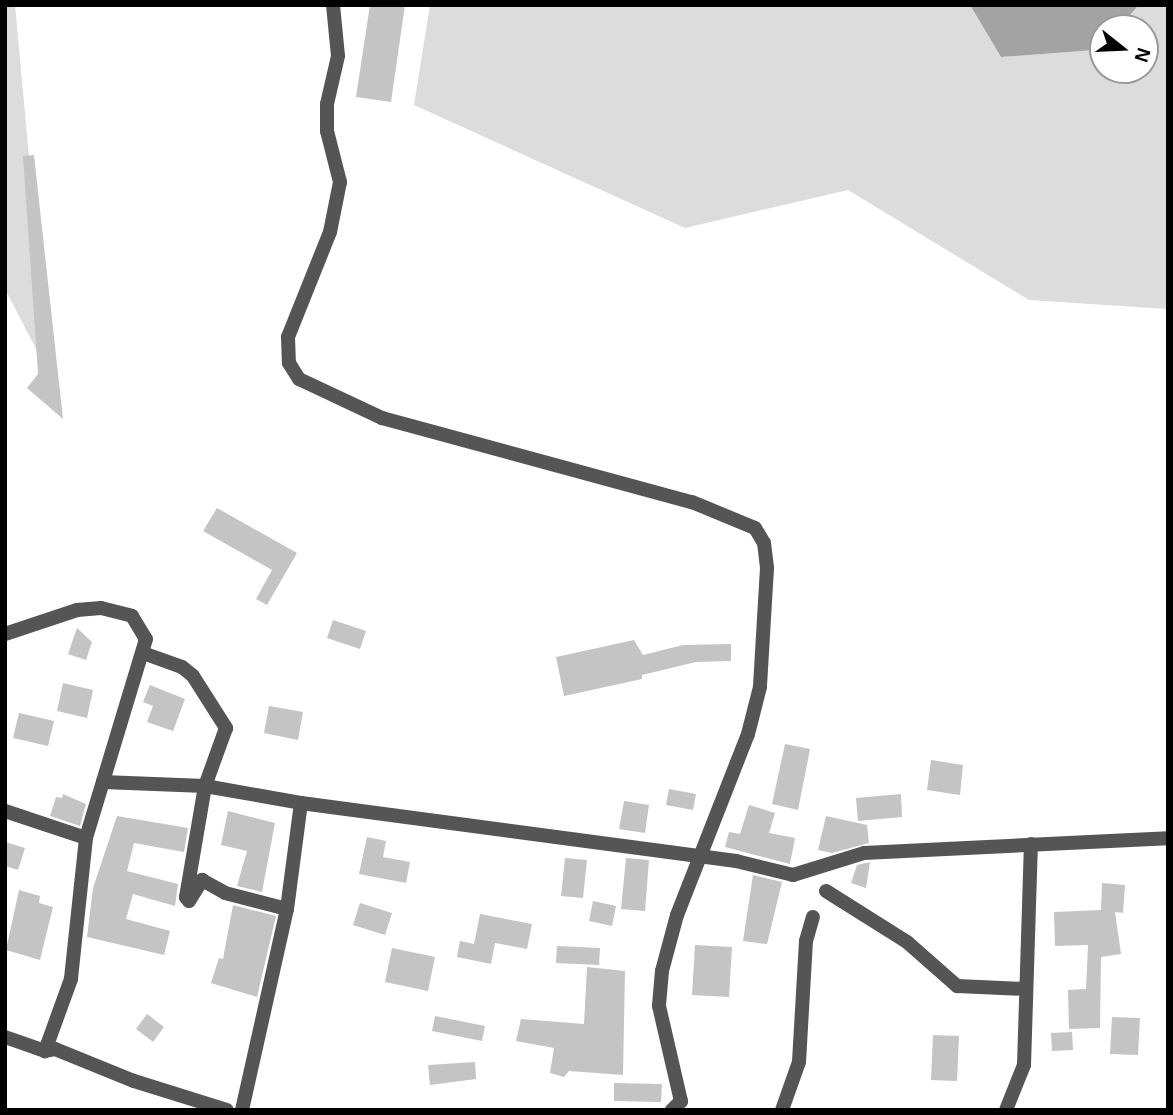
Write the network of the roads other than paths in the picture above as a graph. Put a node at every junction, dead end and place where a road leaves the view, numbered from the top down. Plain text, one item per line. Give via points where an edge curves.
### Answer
1 (333, 5) edge
2 (5, 634) edge
3 (143, 653) junction
4 (103, 782) junction
5 (205, 786) junction
6 (301, 803) junction
7 (5, 811) edge
8 (86, 838) junction
9 (1168, 838) edge
10 (1031, 844) junction
11 (701, 856) junction
12 (826, 891) dead end
13 (287, 909) junction
14 (813, 917) dead end
15 (1026, 989) junction
16 (5, 1037) edge
17 (45, 1051) junction
18 (227, 1110) edge
19 (242, 1110) edge
20 (672, 1110) edge
21 (782, 1110) edge
22 (1006, 1110) edge

1 - 11 street via 338,56 327,104 327,131 340,182 330,232 288,337 289,363 299,379 382,418 692,502 755,528 764,543 767,568 760,687 748,734
2 - 3 street via 77,610 101,608 132,616 139,623 146,639
3 - 4 street
3 - 5 street via 183,667 194,676 224,722 226,732
4 - 5 street
4 - 8 street
5 - 6 street
5 - 13 street via 186,897 189,901 202,880 225,892
6 - 11 street
6 - 13 street
7 - 8 street
8 - 17 street via 71,979
9 - 10 street
10 - 11 street via 864,853 793,875
10 - 15 street
11 - 20 street via 677,915 660,986 659,1006 681,1101
12 - 15 street via 907,942 957,986
13 - 19 street
14 - 21 street via 806,941 799,1062
15 - 22 street via 1024,1065
16 - 17 street
17 - 18 street via 55,1049 134,1081

